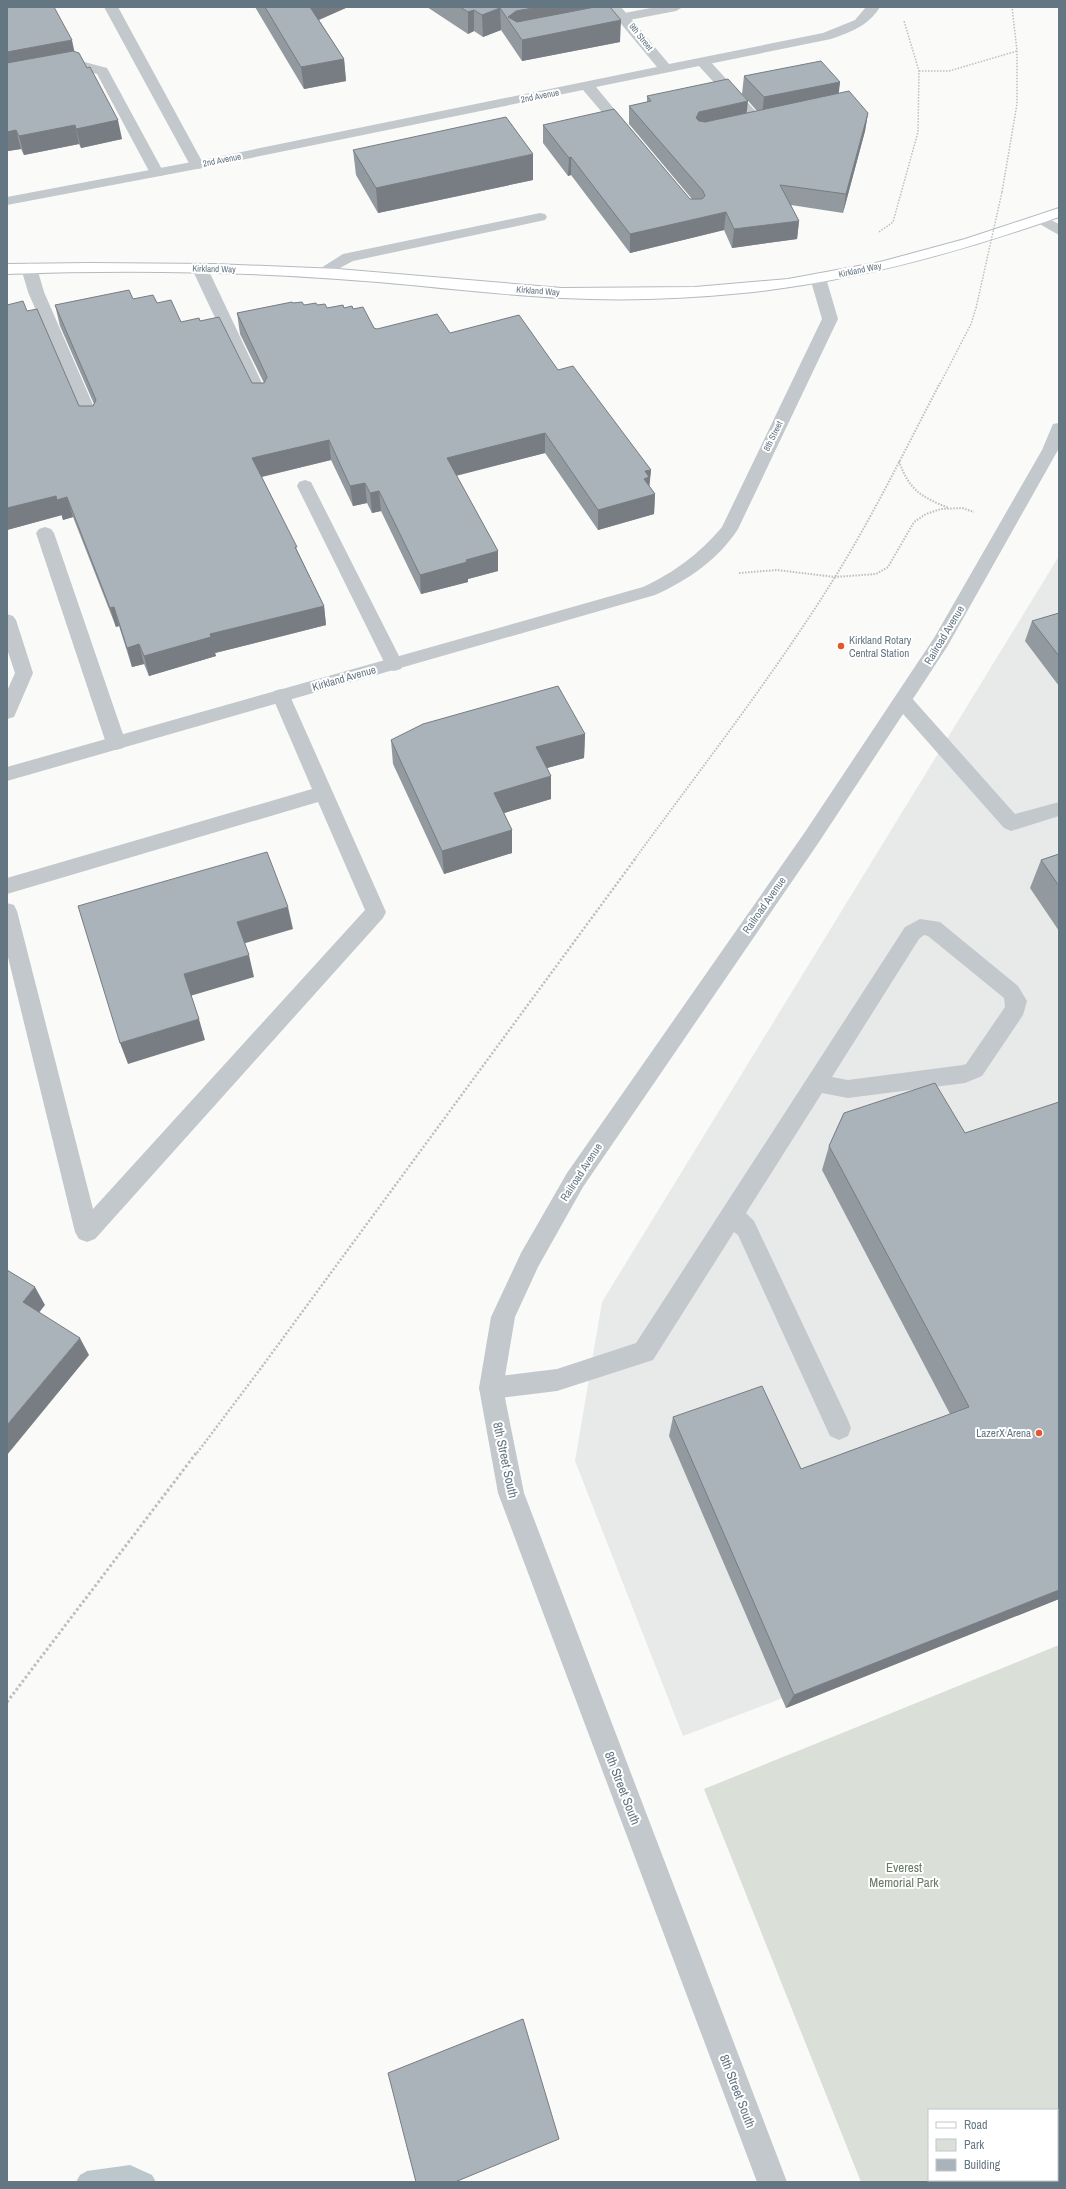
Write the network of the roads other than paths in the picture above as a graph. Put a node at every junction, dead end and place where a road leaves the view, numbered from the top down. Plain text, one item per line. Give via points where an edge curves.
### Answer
1 (111, 7) edge
2 (614, 7) edge
3 (676, 7) edge
4 (873, 7) edge
5 (624, 16) junction
6 (585, 24) edge
7 (703, 62) junction
8 (667, 70) junction
9 (7, 77) edge
10 (587, 86) junction
11 (787, 116) edge
12 (758, 122) junction
13 (744, 125) edge
14 (639, 146) edge
15 (196, 166) junction
16 (157, 173) junction
17 (7, 201) edge
18 (1059, 212) edge
19 (540, 217) dead end
20 (1041, 219) junction
21 (1059, 231) edge
22 (7, 268) edge
23 (29, 268) junction
24 (200, 268) junction
25 (321, 274) junction
26 (818, 278) junction
27 (261, 398) edge
28 (92, 421) edge
29 (1059, 428) edge
30 (1055, 451) edge
31 (305, 486) dead end
32 (45, 533) dead end
33 (680, 577) joint
34 (7, 620) edge
35 (394, 664) junction
36 (281, 696) junction
37 (903, 701) junction
38 (7, 712) edge
39 (116, 743) junction
40 (7, 774) edge
41 (324, 793) junction
42 (1059, 810) edge
43 (7, 886) edge
44 (7, 911) edge
45 (816, 1083) junction
46 (732, 1215) junction
47 (491, 1388) junction
48 (839, 1428) dead end
49 (772, 2182) edge

1 - 15 street, 2nd Avenue
2 - 5 street, 9th Street
3 - 5 street
4 - 7 street, 2nd Avenue via 869,17 848,29
5 - 6 street
5 - 8 street, 9th Street
7 - 8 street, 2nd Avenue
7 - 12 street
8 - 10 street, 2nd Avenue
9 - 16 street via 78,64 102,71
10 - 14 street
10 - 15 street, 2nd Avenue
11 - 12 street
12 - 13 street
15 - 16 street, 2nd Avenue
16 - 17 street, 2nd Avenue
18 - 20 main road, Kirkland Way
19 - 25 street via 348,257
20 - 21 street
20 - 26 main road, Kirkland Way via 1000,234
22 - 23 main road, Kirkland Way
23 - 24 main road, Kirkland Way
23 - 28 street via 36,292
24 - 25 main road, Kirkland Way
24 - 27 street
25 - 26 main road, Kirkland Way via 563,293 695,292 758,287
26 - 33 street, 8th Street via 830,319 729,529 710,554
29 - 30 street, Railroad Avenue
30 - 37 street, Railroad Avenue
31 - 35 street
32 - 39 street
33 - 35 street, Kirkland Avenue via 649,591
34 - 38 street via 24,673
35 - 36 street, Kirkland Avenue
36 - 39 street, Kirkland Avenue
36 - 41 street
37 - 42 street via 1011,823
37 - 47 street, Railroad Avenue via 575,1180 530,1260 503,1317
39 - 40 street, Kirkland Avenue
41 - 43 street
41 - 44 street via 376,912 87,1232
45 - 45 street via 848,1089 965,1074 980,1065 1016,1009 1016,1001 1011,992 933,928 920,927 912,933
45 - 46 street
46 - 47 street via 644,1352 557,1380
46 - 48 street via 746,1228
47 - 49 street, 8th Street South via 511,1492

